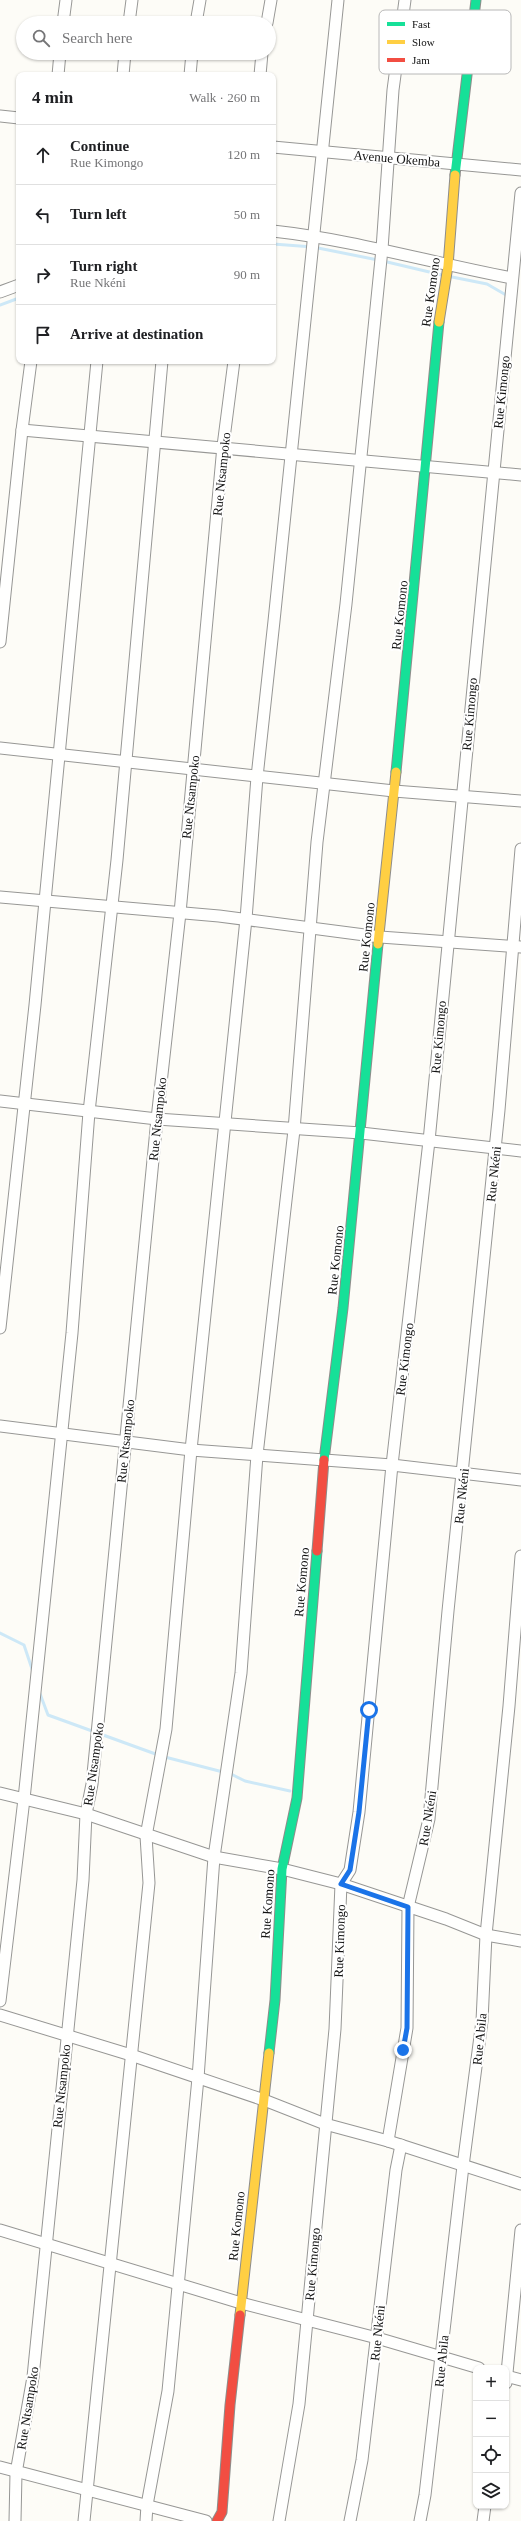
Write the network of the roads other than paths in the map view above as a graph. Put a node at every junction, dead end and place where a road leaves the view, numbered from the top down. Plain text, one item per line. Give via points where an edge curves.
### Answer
1 (66, 0) edge
2 (132, 0) edge
3 (200, 0) edge
4 (271, 0) edge
5 (338, 0) edge
6 (405, 0) edge
7 (476, 0) edge
8 (404, 10) edge
9 (475, 10) edge
10 (64, 16) edge
11 (130, 16) edge
12 (197, 16) edge
13 (268, 16) edge
14 (59, 60) edge
15 (124, 60) edge
16 (191, 60) edge
17 (261, 60) edge
18 (58, 72) edge
19 (123, 72) edge
20 (190, 72) edge
21 (260, 72) edge
22 (395, 74) edge
23 (467, 74) edge
24 (0, 116) edge
25 (16, 118) edge
26 (276, 147) edge
27 (321, 151) junction
28 (390, 157) junction
29 (456, 163) junction
30 (521, 170) edge
31 (521, 193) edge
32 (276, 231) edge
33 (314, 236) junction
34 (382, 249) junction
35 (448, 266) junction
36 (512, 278) junction
37 (16, 286) edge
38 (0, 292) edge
39 (31, 364) edge
40 (97, 364) edge
41 (162, 364) edge
42 (234, 364) edge
43 (22, 430) junction
44 (90, 434) junction
45 (154, 442) junction
46 (223, 446) junction
47 (290, 452) junction
48 (359, 458) junction
49 (426, 464) junction
50 (492, 472) junction
51 (521, 475) edge
52 (0, 642) edge
53 (0, 748) edge
54 (60, 755) junction
55 (126, 762) junction
56 (193, 769) junction
57 (257, 777) junction
58 (325, 783) junction
59 (394, 791) junction
60 (462, 795) junction
61 (521, 801) edge
62 (521, 849) edge
63 (0, 897) edge
64 (44, 902) junction
65 (112, 908) junction
66 (180, 913) junction
67 (246, 919) junction
68 (310, 928) junction
69 (380, 937) junction
70 (447, 942) junction
71 (517, 947) edge
72 (0, 1101) edge
73 (24, 1104) junction
74 (89, 1112) junction
75 (157, 1119) junction
76 (225, 1125) junction
77 (294, 1130) junction
78 (361, 1133) junction
79 (429, 1141) junction
80 (495, 1149) junction
81 (521, 1151) edge
82 (0, 1328) edge
83 (0, 1426) edge
84 (60, 1434) junction
85 (125, 1441) junction
86 (191, 1450) junction
87 (257, 1455) junction
88 (324, 1460) junction
89 (392, 1466) junction
90 (463, 1474) junction
91 (521, 1480) edge
92 (521, 1556) edge
93 (0, 1793) edge
94 (24, 1799) junction
95 (86, 1814) junction
96 (146, 1836) junction
97 (214, 1857) junction
98 (282, 1869) junction
99 (341, 1884) junction
100 (408, 1907) junction
101 (486, 1935) junction
102 (521, 1941) edge
103 (0, 2001) edge
104 (0, 2015) edge
105 (66, 2036) junction
106 (131, 2055) junction
107 (198, 2078) junction
108 (264, 2100) junction
109 (325, 2124) junction
110 (388, 2141) junction
111 (401, 2145) junction
112 (463, 2166) junction
113 (521, 2184) edge
114 (0, 2230) edge
115 (521, 2230) edge
116 (45, 2243) junction
117 (109, 2262) junction
118 (179, 2283) junction
119 (241, 2303) junction
120 (306, 2321) junction
121 (377, 2338) junction
122 (442, 2356) junction
123 (507, 2365) edge
124 (473, 2366) edge
125 (509, 2379) edge
126 (521, 2380) edge
127 (0, 2467) edge
128 (16, 2473) junction
129 (86, 2490) junction
130 (147, 2505) junction
131 (485, 2509) edge
132 (15, 2521) edge
133 (84, 2521) edge
134 (146, 2521) edge
135 (206, 2521) edge
136 (217, 2521) edge
137 (279, 2521) edge
138 (350, 2521) edge
139 (420, 2521) edge
140 (483, 2521) edge

1 - 10 street
2 - 11 street
3 - 12 street
4 - 13 street
5 - 27 street
6 - 8 street
7 - 9 street, Rue Komono
14 - 18 street
15 - 19 street
16 - 20 street
17 - 21 street
22 - 28 street
23 - 29 street, Rue Komono
24 - 25 street
26 - 27 street, Avenue Okemba
27 - 28 street, Avenue Okemba
27 - 33 street
28 - 29 street, Avenue Okemba
28 - 34 street
29 - 30 street, Avenue Okemba
29 - 35 street, Rue Komono
31 - 36 street, Rue Kimongo
32 - 33 street
33 - 34 street
33 - 47 street
34 - 35 street
34 - 48 street
35 - 36 street
35 - 49 street, Rue Komono via 436,343
36 - 50 street, Rue Kimongo
37 - 38 street
39 - 43 street
40 - 44 street
41 - 45 street
42 - 46 street, Rue Ntsampoko
43 - 44 street
43 - 52 street
44 - 45 street
44 - 54 street
45 - 46 street
45 - 55 street
46 - 47 street
46 - 56 street, Rue Ntsampoko
47 - 48 street
47 - 57 street
48 - 49 street
48 - 58 street via 346,604
49 - 50 street
49 - 59 street, Rue Komono
50 - 51 street
50 - 60 street, Rue Kimongo
53 - 54 street
54 - 55 street
54 - 64 street
55 - 56 street
55 - 65 street
56 - 57 street
56 - 66 street, Rue Ntsampoko
57 - 58 street
57 - 67 street
58 - 59 street
58 - 68 street
59 - 60 street
59 - 69 street, Rue Komono
60 - 61 street
60 - 70 street, Rue Kimongo
62 - 71 street, Rue Nkéni
63 - 64 street
64 - 65 street
64 - 73 street
65 - 66 street
65 - 74 street
66 - 67 street
66 - 75 street, Rue Ntsampoko
67 - 68 street
67 - 76 street
68 - 69 street
68 - 77 street
69 - 70 street
69 - 78 street, Rue Komono
70 - 71 street
70 - 79 street, Rue Kimongo
71 - 80 street, Rue Nkéni
72 - 73 street
73 - 74 street
73 - 82 street
74 - 75 street
74 - 84 street via 72,1333
75 - 76 street
75 - 85 street, Rue Ntsampoko
76 - 77 street
76 - 86 street
77 - 78 street
77 - 87 street
78 - 79 street
78 - 88 street, Rue Komono
79 - 80 street
79 - 89 street, Rue Kimongo
80 - 81 street
80 - 90 street, Rue Nkéni
83 - 84 street
84 - 85 street
84 - 94 street
85 - 86 street
85 - 95 street, Rue Ntsampoko via 98,1734
86 - 87 street
86 - 96 street via 166,1729
87 - 88 street
87 - 97 street via 241,1673
88 - 89 street
88 - 98 street, Rue Komono via 296,1798
89 - 90 street
89 - 99 street, Rue Kimongo via 359,1812 350,1870
90 - 91 street
90 - 100 street, Rue Nkéni via 429,1819
92 - 101 street, Rue Abila
93 - 94 street
94 - 95 street
94 - 103 street
95 - 96 street
95 - 105 street, Rue Ntsampoko via 83,1880
96 - 97 street
96 - 106 street via 148,1883
97 - 98 street
97 - 107 street
98 - 99 street
98 - 108 street, Rue Komono via 275,2000
99 - 100 street
99 - 109 street, Rue Kimongo via 336,2029
100 - 101 street
100 - 110 street, Rue Nkéni via 407,2028
101 - 102 street
101 - 112 street, Rue Abila via 482,2021
104 - 105 street
105 - 106 street
105 - 116 street, Rue Ntsampoko
106 - 107 street
106 - 117 street
107 - 108 street
107 - 118 street
108 - 109 street
108 - 119 street, Rue Komono
109 - 110 street
109 - 120 street, Rue Kimongo
110 - 111 street
111 - 112 street
111 - 121 street, Rue Nkéni
112 - 113 street
112 - 122 street, Rue Abila
114 - 116 street
115 - 123 street
116 - 117 street
116 - 128 street, Rue Ntsampoko via 33,2377
117 - 118 street
117 - 129 street
118 - 119 street
118 - 130 street via 168,2390
119 - 120 street
119 - 136 street, Rue Komono via 222,2512
120 - 121 street
120 - 137 street, Rue Kimongo via 299,2404
121 - 122 street
121 - 138 street, Rue Nkéni via 362,2460
122 - 124 street
122 - 139 street, Rue Abila via 426,2495
125 - 126 street
127 - 128 street
128 - 129 street
128 - 132 street, Rue Ntsampoko
129 - 130 street
129 - 133 street
130 - 134 street
130 - 135 street
131 - 140 street

